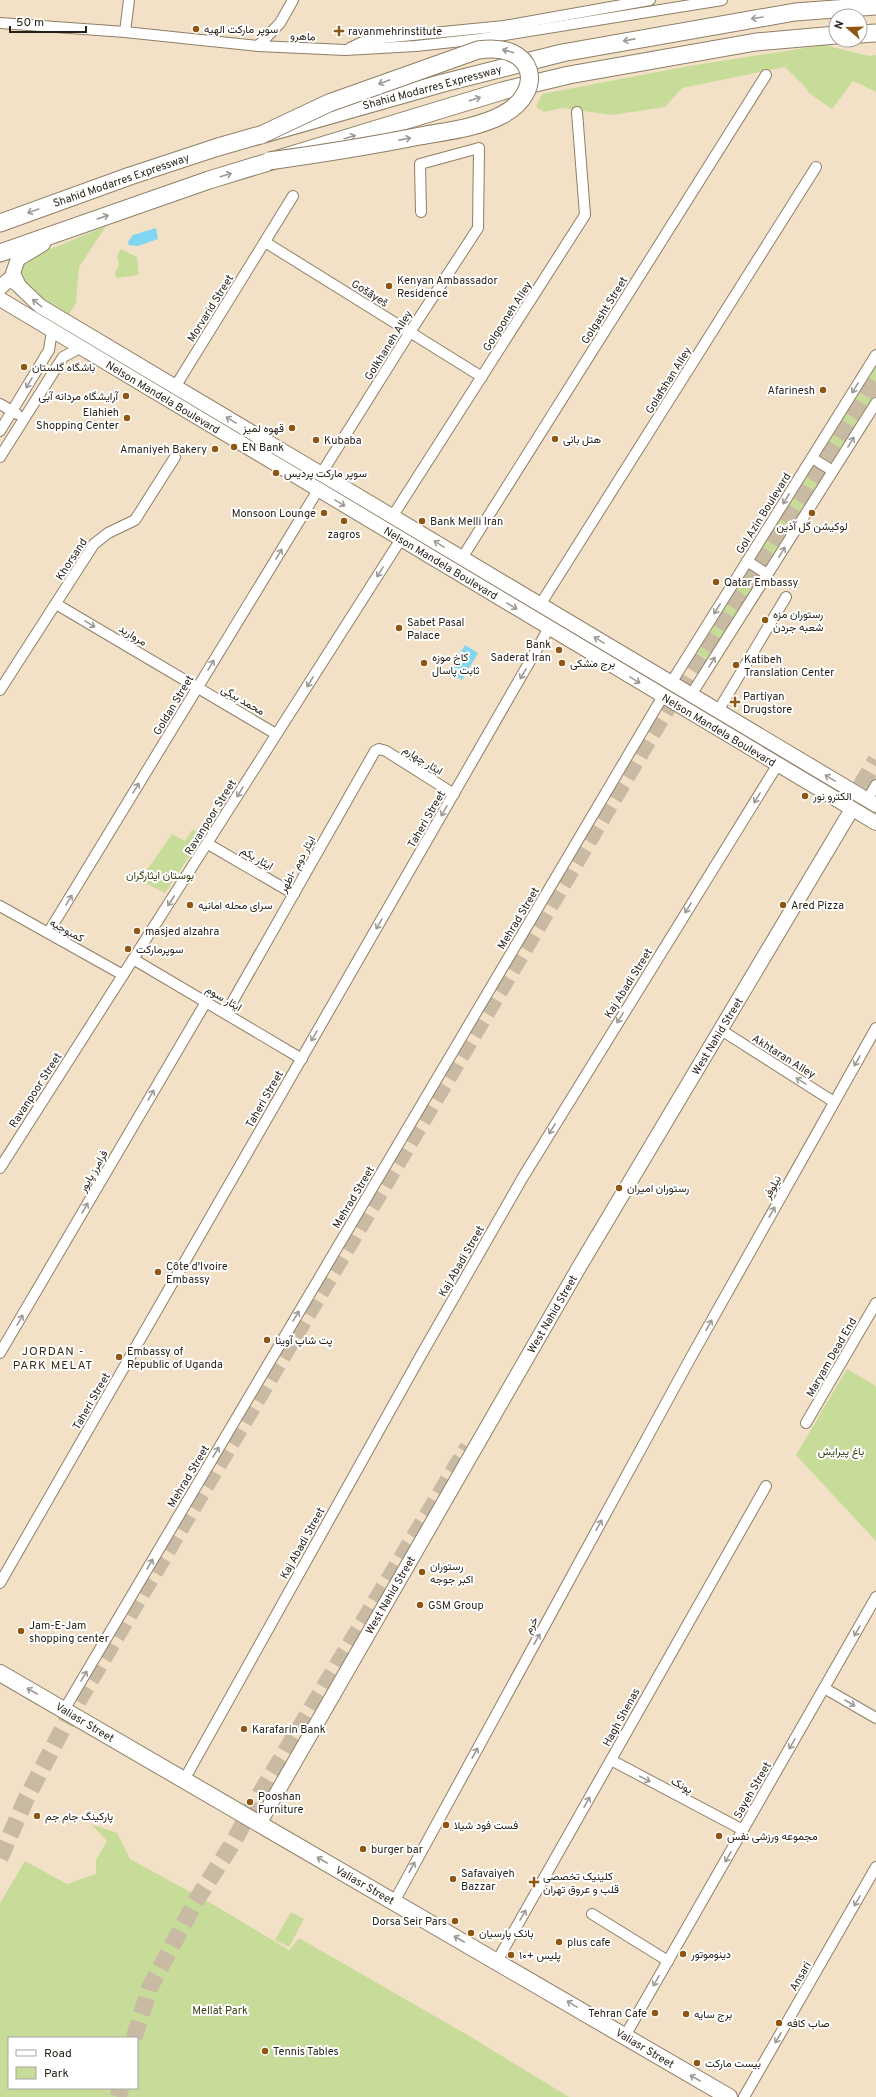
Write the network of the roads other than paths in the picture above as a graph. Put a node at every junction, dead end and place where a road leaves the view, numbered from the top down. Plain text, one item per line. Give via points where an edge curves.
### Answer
1 (129, 0) edge
2 (293, 0) edge
3 (650, 0) edge
4 (722, 0) edge
5 (825, 0) edge
6 (876, 6) edge
7 (795, 12) junction
8 (0, 23) edge
9 (125, 32) junction
10 (828, 36) edge
11 (258, 46) junction
12 (345, 50) junction
13 (766, 75) dead end
14 (577, 112) dead end
15 (261, 135) junction
16 (269, 161) junction
17 (816, 167) dead end
18 (293, 196) dead end
19 (421, 212) dead end
20 (0, 223) edge
21 (79, 226) junction
22 (265, 242) junction
23 (0, 253) edge
24 (17, 283) junction
25 (0, 288) edge
26 (2, 300) edge
27 (52, 331) junction
28 (410, 332) junction
29 (80, 348) junction
30 (876, 356) edge
31 (482, 377) junction
32 (175, 387) junction
33 (876, 403) edge
34 (0, 404) edge
35 (12, 411) junction
36 (24, 419) junction
37 (0, 431) edge
38 (0, 457) edge
39 (175, 457) dead end
40 (812, 458) junction
41 (833, 471) junction
42 (321, 474) junction
43 (318, 490) junction
44 (392, 517) junction
45 (400, 539) junction
46 (462, 558) junction
47 (747, 561) junction
48 (454, 571) junction
49 (767, 574) junction
50 (786, 597) dead end
51 (56, 604) junction
52 (540, 605) junction
53 (550, 628) junction
54 (671, 683) junction
55 (198, 687) junction
56 (0, 690) edge
57 (691, 695) junction
58 (663, 696) junction
59 (718, 711) junction
60 (276, 734) junction
61 (379, 749) joint
62 (778, 764) junction
63 (876, 785) edge
64 (454, 794) junction
65 (872, 802) edge
66 (852, 809) junction
67 (876, 823) edge
68 (208, 844) junction
69 (294, 894) junction
70 (0, 906) edge
71 (48, 933) junction
72 (133, 959) junction
73 (123, 975) junction
74 (206, 1002) junction
75 (226, 1013) junction
76 (876, 1028) edge
77 (721, 1030) junction
78 (302, 1058) junction
79 (834, 1102) junction
80 (0, 1168) edge
81 (876, 1303) edge
82 (0, 1354) edge
83 (690, 1359) joint
84 (806, 1423) dead end
85 (766, 1486) dead end
86 (0, 1583) edge
87 (876, 1597) edge
88 (0, 1673) edge
89 (824, 1688) junction
90 (64, 1710) junction
91 (876, 1718) edge
92 (611, 1760) junction
93 (184, 1780) junction
94 (259, 1824) junction
95 (743, 1830) junction
96 (876, 1867) edge
97 (394, 1902) junction
98 (592, 1914) dead end
99 (497, 1960) junction
100 (668, 1961) junction
101 (625, 2036) junction
102 (729, 2097) edge
103 (744, 2097) edge

1 - 9 street
2 - 11 street via 280,23
3 - 12 street via 504,26 367,40
4 - 12 street, ماهرو via 480,38 416,46
5 - 7 highway
6 - 7 highway, Shahid Modarres Expressway
7 -> 15 highway, Shahid Modarres Expressway via 562,53
8 - 9 street, ماهرو
9 - 11 street, ماهرو
16 -> 10 highway, Shahid Modarres Expressway via 502,91 569,75 756,42
11 - 12 street, ماهرو
13 - 46 street, Golgasht Street
14 - 31 street, Golgooneh Alley via 586,215
16 -> 15 highway, bridge via 337,152 487,122 503,115 523,96 529,78 528,69 515,53 493,48 478,50 329,103
15 -> 20 highway, Shahid Modarres Expressway via 130,176
21 -> 16 highway, Shahid Modarres Expressway
17 - 52 street, Golafshan Alley
18 - 22 street, Morvarid Street
19 - 28 street, Golkhaneh Alley via 420,164 479,148 478,228
21 - 23 highway, Shahid Modarres Expressway
21 - 24 main road via 23,255 14,266 13,273
22 - 28 street, Gošāyeš
22 - 32 street, Morvarid Street
24 - 25 main road via 8,280
32 -> 24 main road, Nelson Mandela Boulevard via 40,306
26 - 27 main road, Nelson Mandela Boulevard
27 - 29 main road, Nelson Mandela Boulevard
27 -> 35 street via 49,350
28 - 31 street, Gošāyeš
28 - 42 street, Golkhaneh Alley
29 - 36 street via 63,357
29 - 43 main road, Nelson Mandela Boulevard
30 -> 40 street, Gol Azin Boulevard
31 - 44 street, Golgooneh Alley
42 -> 32 main road, Nelson Mandela Boulevard
41 -> 33 street
34 - 35 street
35 - 36 street
35 - 37 street
36 - 38 street
39 - 51 street, Khorsand via 135,520 98,540
40 - 41 street
40 -> 47 street, Gol Azin Boulevard
49 -> 41 street
42 - 44 main road, Nelson Mandela Boulevard
43 -> 45 main road, Nelson Mandela Boulevard
55 -> 43 street, Goldan Street
46 -> 44 main road, Nelson Mandela Boulevard
45 - 48 main road, Nelson Mandela Boulevard
45 -> 60 street, Ravanpoor Street
46 - 48 main road
46 - 52 main road, Nelson Mandela Boulevard
47 - 49 street
47 -> 54 street, Gol Azin Boulevard
48 -> 53 main road, Nelson Mandela Boulevard
57 -> 49 street
50 - 59 street
51 -> 55 street, مروارید
51 - 56 street, Khorsand
54 -> 52 main road, Nelson Mandela Boulevard
53 -> 58 main road, Nelson Mandela Boulevard
53 -> 64 street, Taheri Street
54 - 57 main road, Nelson Mandela Boulevard
55 - 60 street, محمد بيگی
71 -> 55 street, Goldan Street
57 - 59 main road, Nelson Mandela Boulevard
58 - 62 main road, Nelson Mandela Boulevard
90 -> 58 street, Mehrad Street
65 -> 59 main road, Nelson Mandela Boulevard
60 -> 68 street, Ravanpoor Street
61 - 64 street, ایثار چهارم
61 - 69 street, ایثار دوم -اطهر via 372,755
62 - 66 main road, Nelson Mandela Boulevard
62 -> 93 street, Kaj Abadi Street via 523,1177
63 - 65 street
64 -> 78 street, Taheri Street
66 - 67 main road, Nelson Mandela Boulevard
66 - 77 main road, West Nahid Street
68 - 69 street, ایثار یکم
68 -> 72 street, Ravanpoor Street
69 - 75 street, ایثار دوم -اطهر
70 - 71 street, کمبوجیه
71 - 73 street, کمبوجیه
72 - 73 street, Ravanpoor Street
72 - 74 street, ایثار سوم
73 - 80 street, Ravanpoor Street
74 - 75 street, ایثار سوم
82 -> 74 street, فرامرز پایور
75 - 78 street, ایثار سوم
76 -> 79 street, نیلوفر
79 -> 77 street, Akhtaran Alley
77 - 94 main road, West Nahid Street via 578,1269
78 - 86 street, Taheri Street
83 -> 79 street, نیلوفر
81 - 84 street, Maryam Dead End
97 -> 83 street, خرم
85 - 92 street, Hagh Shenas
87 -> 89 street, Sayeh Street
90 -> 88 main road, Valiasr Street
89 -> 91 street
89 -> 95 street, Sayeh Street
90 - 93 main road, Valiasr Street
92 -> 95 street, پونک
99 -> 92 street, Hagh Shenas
93 - 94 main road, Valiasr Street
97 -> 94 main road, Valiasr Street
95 -> 100 street, Sayeh Street
96 -> 103 street, Ansari
99 -> 97 main road, Valiasr Street
98 - 100 street
101 -> 99 main road, Valiasr Street
100 -> 101 street, Sayeh Street
102 -> 101 main road, Valiasr Street

